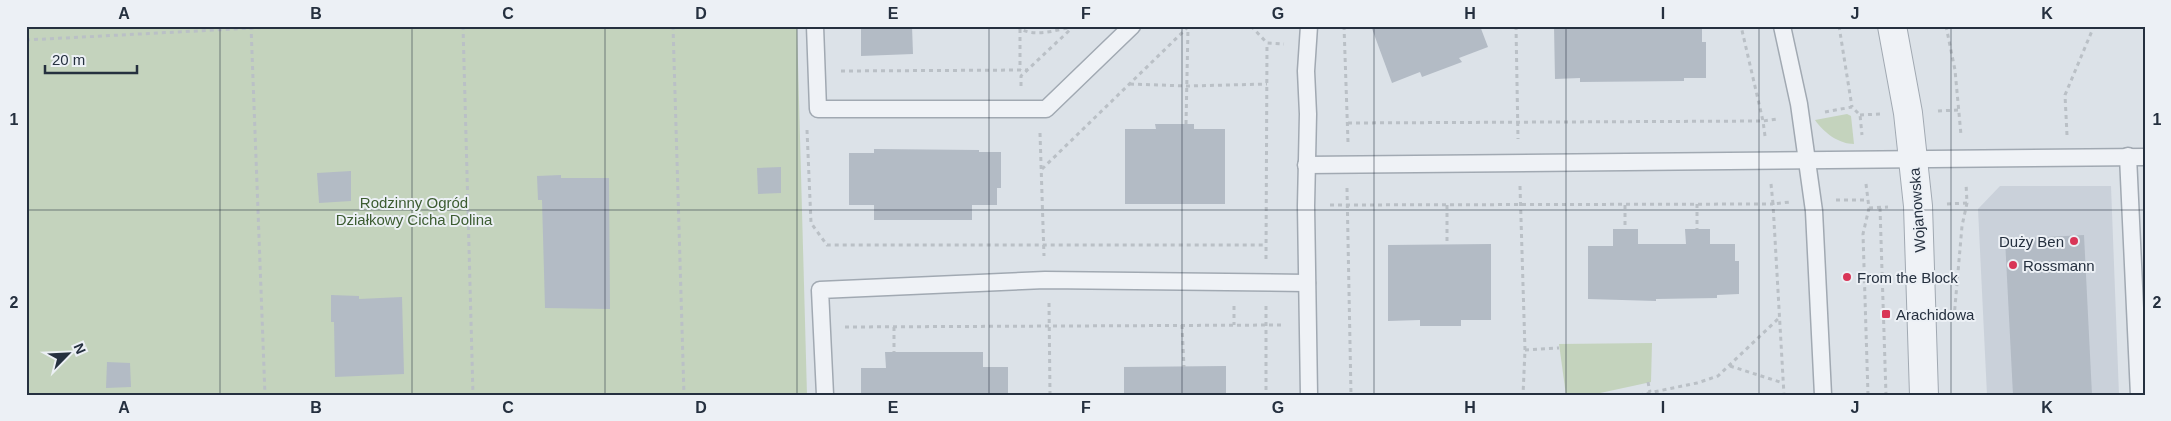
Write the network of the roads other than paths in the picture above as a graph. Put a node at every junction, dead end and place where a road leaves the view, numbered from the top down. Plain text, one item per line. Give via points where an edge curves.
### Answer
1 (815, 26) edge
2 (1132, 26) edge
3 (1309, 26) edge
4 (1782, 26) edge
5 (1892, 26) edge
6 (2128, 156) junction
7 (2145, 157) edge
8 (1913, 158) junction
9 (1808, 160) junction
10 (1306, 165) junction
11 (1307, 282) junction
12 (825, 395) edge
13 (1309, 395) edge
14 (1823, 395) edge
15 (1924, 395) edge
16 (2139, 395) edge

1 - 2 lane via 818,109 1046,109
3 - 10 lane
4 - 9 lane
5 - 8 street, Wojanowska via 1906,98
6 - 7 lane
6 - 8 lane
6 - 16 lane
8 - 9 lane
8 - 15 street, Wojanowska via 1921,264
9 - 10 lane
9 - 14 lane via 1814,211
10 - 11 lane
11 - 12 lane via 1047,281 820,290
11 - 13 lane

